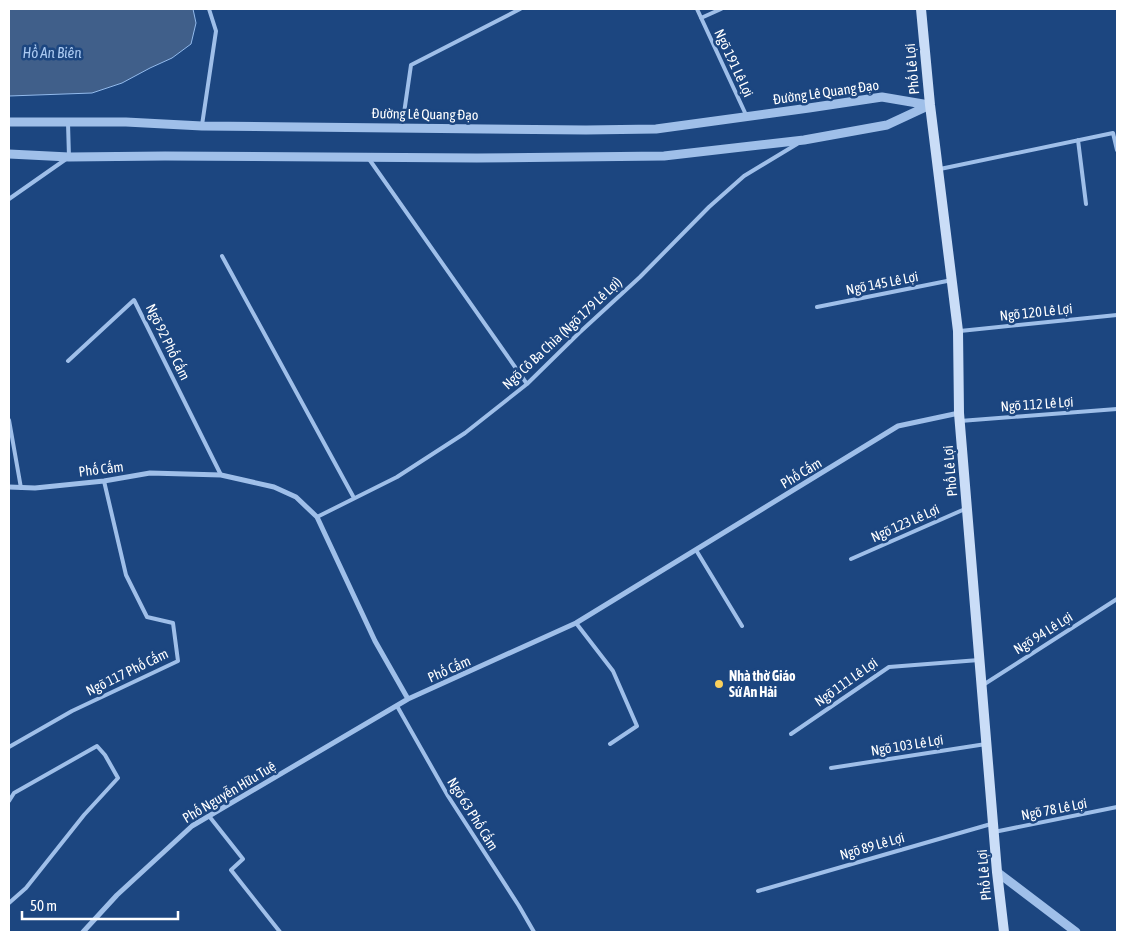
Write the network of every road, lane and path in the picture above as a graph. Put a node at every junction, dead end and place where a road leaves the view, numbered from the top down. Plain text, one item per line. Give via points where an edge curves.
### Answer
1 (210, 9) edge
2 (520, 9) edge
3 (697, 9) edge
4 (721, 9) edge
5 (921, 9) edge
6 (701, 18) junction
7 (930, 105) junction
8 (747, 117) junction
9 (9, 122) edge
10 (68, 122) junction
11 (202, 126) junction
12 (402, 128) junction
13 (804, 140) junction
14 (1078, 140) junction
15 (1117, 150) edge
16 (9, 154) edge
17 (69, 157) junction
18 (368, 157) junction
19 (938, 169) junction
20 (9, 200) edge
21 (1086, 204) dead end
22 (222, 256) dead end
23 (952, 280) junction
24 (817, 307) dead end
25 (1117, 315) edge
26 (958, 331) junction
27 (68, 361) dead end
28 (527, 384) junction
29 (1117, 409) edge
30 (959, 417) junction
31 (9, 420) edge
32 (221, 475) junction
33 (104, 481) junction
34 (9, 488) edge
35 (21, 488) junction
36 (354, 498) junction
37 (967, 508) junction
38 (316, 517) junction
39 (696, 550) junction
40 (851, 559) dead end
41 (1117, 599) edge
42 (576, 623) junction
43 (742, 626) dead end
44 (979, 660) junction
45 (981, 686) junction
46 (408, 699) junction
47 (397, 706) junction
48 (791, 734) dead end
49 (610, 744) dead end
50 (986, 744) junction
51 (9, 747) edge
52 (831, 768) dead end
53 (9, 801) edge
54 (1117, 807) edge
55 (209, 816) junction
56 (994, 828) junction
57 (997, 872) junction
58 (758, 891) dead end
59 (9, 903) edge
60 (83, 932) edge
61 (280, 932) edge
62 (534, 932) edge
63 (1004, 932) edge
64 (1076, 932) edge

1 - 11 lane via 216,31
2 - 12 lane via 412,65
3 - 6 lane, Ngõ 191 Lê Lợi
4 - 6 lane, Ngõ 191 Lê Lợi
5 - 7 main road, Phố Lê Lợi
6 - 8 lane, Ngõ 191 Lê Lợi
7 - 8 street, Đường Lê Quang Đạo via 882,97
7 - 13 street via 887,125
7 - 19 main road, Phố Lê Lợi
8 - 12 street, Đường Lê Quang Đạo via 656,129
9 - 10 street, Đường Lê Quang Đạo
10 - 11 street, Đường Lê Quang Đạo
10 - 17 lane
11 - 12 street, Đường Lê Quang Đạo
13 - 18 street via 664,156
13 - 28 lane, Ngõ Cô Ba Chìa (Ngõ 179 Lê Lợi) via 744,176
14 - 15 lane via 1113,133
14 - 19 lane
14 - 21 lane
16 - 17 street
17 - 18 street
17 - 20 lane
18 - 28 lane
19 - 23 main road, Phố Lê Lợi
22 - 36 lane
23 - 24 lane, Ngõ 145 Lê Lợi
23 - 26 main road, Phố Lê Lợi
25 - 26 lane, Ngõ 120 Lê Lợi
26 - 30 main road, Phố Lê Lợi
27 - 32 lane, Ngõ 92 Phố Cấm via 134,300
28 - 36 lane, Ngõ Cô Ba Chìa (Ngõ 179 Lê Lợi) via 465,433 397,477
29 - 30 lane, Ngõ 112 Lê Lợi
30 - 37 main road, Phố Lê Lợi
30 - 39 street, Phố Cấm via 898,426
31 - 35 lane
32 - 33 street, Phố Cấm via 150,473
32 - 38 street, Phố Cấm via 281,490 296,497
33 - 35 street, Phố Cấm
33 - 51 lane, Ngõ 117 Phố Cấm via 126,575 147,617 173,623 178,661 72,711
34 - 35 street, Phố Cấm
36 - 38 lane, Ngõ Cô Ba Chìa (Ngõ 179 Lê Lợi)
37 - 40 lane, Ngõ 123 Lê Lợi
37 - 44 main road, Phố Lê Lợi
38 - 46 street, Phố Cấm via 375,641
39 - 42 street, Phố Cấm
39 - 43 lane
41 - 45 lane, Ngõ 94 Lê Lợi
42 - 46 street, Phố Cấm
42 - 49 lane via 613,671 637,726
44 - 45 main road, Phố Lê Lợi
44 - 48 lane, Ngõ 111 Lê Lợi via 888,667
45 - 50 main road, Phố Lê Lợi
46 - 47 street, Phố Nguyễn Hữu Tuệ
47 - 55 street, Phố Nguyễn Hữu Tuệ
47 - 62 lane, Ngõ 63 Phố Cấm via 448,796
50 - 52 lane, Ngõ 103 Lê Lợi
50 - 56 main road, Phố Lê Lợi
53 - 59 lane via 14,793 97,746 118,778 26,888
54 - 56 lane, Ngõ 78 Lê Lợi
55 - 60 street, Phố Nguyễn Hữu Tuệ via 192,826 164,851
55 - 61 lane via 244,859 231,870
56 - 57 main road, Phố Lê Lợi
56 - 58 lane, Ngõ 89 Lê Lợi
57 - 63 main road, Phố Lê Lợi
57 - 64 street

